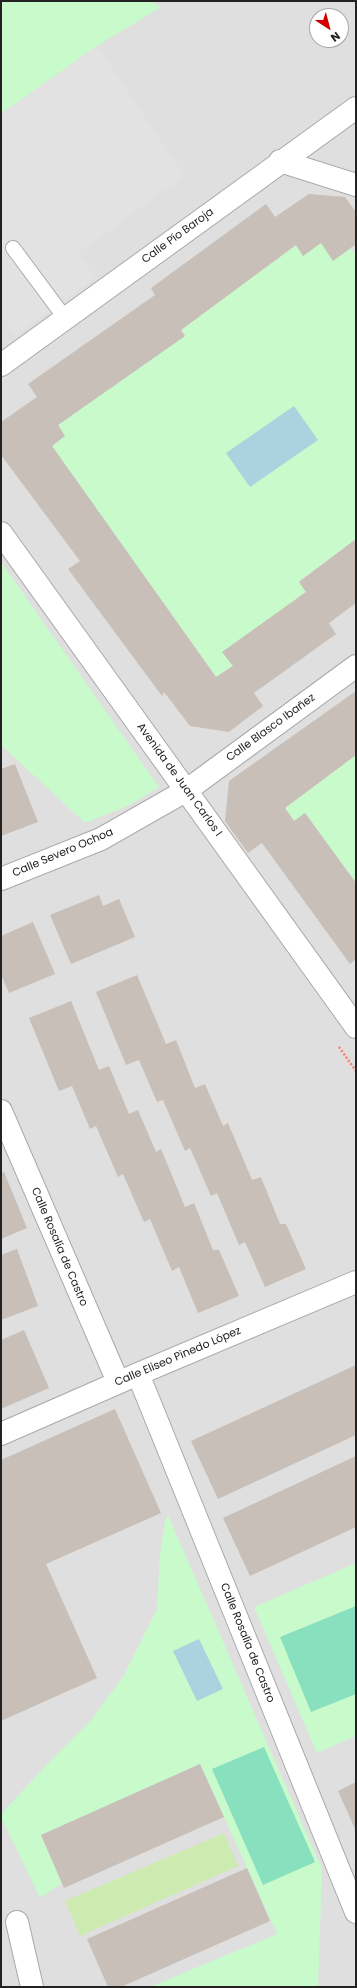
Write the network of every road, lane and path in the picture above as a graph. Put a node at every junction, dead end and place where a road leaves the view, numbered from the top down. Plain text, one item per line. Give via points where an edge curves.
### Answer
1 (356, 108) edge
2 (280, 161) junction
3 (356, 185) edge
4 (13, 248) dead end
5 (65, 318) junction
6 (1, 365) edge
7 (1, 533) edge
8 (356, 666) edge
9 (186, 790) junction
10 (1, 878) edge
11 (356, 1027) edge
12 (1, 1111) edge
13 (356, 1282) edge
14 (138, 1374) junction
15 (118, 1382) junction
16 (1, 1434) edge
17 (356, 1912) edge
18 (18, 1922) dead end
19 (32, 1987) edge

1 - 2 street, Calle Pío Baroja
2 - 3 street
2 - 5 street, Calle Pío Baroja
4 - 5 lane
5 - 6 street, Calle Pío Baroja
7 - 9 street, Avenida de Juan Carlos I
8 - 9 street, Calle Blasco Ibañez
9 - 10 street, Calle Severo Ochoa via 101,839
9 - 11 street, Avenida de Juan Carlos I
12 - 15 street, Calle Rosalía de Castro
13 - 14 street, Calle Eliseo Pinedo López
14 - 15 street, Calle Eliseo Pinedo López
14 - 17 street, Calle Rosalía de Castro
15 - 16 street, Calle Eliseo Pinedo López
18 - 19 street

